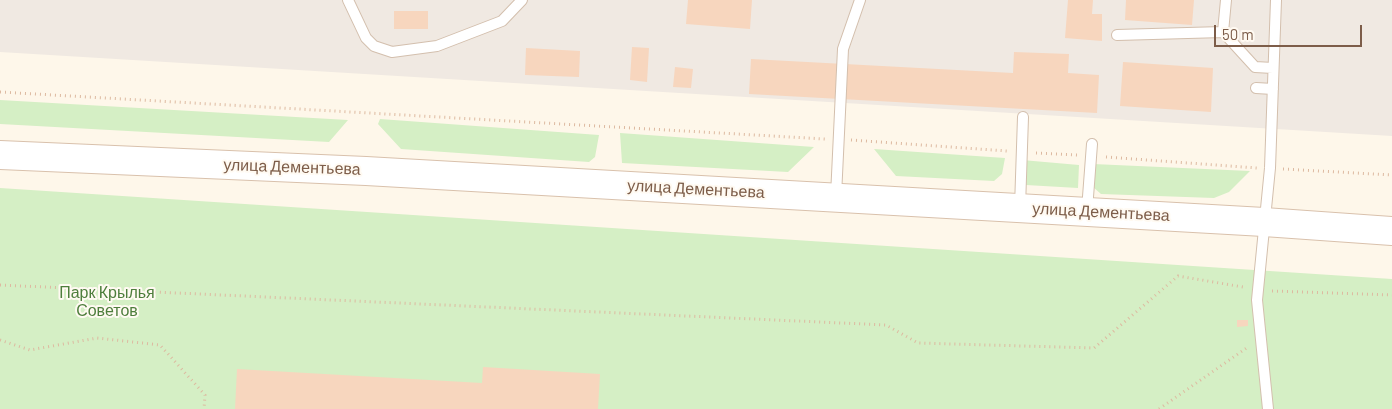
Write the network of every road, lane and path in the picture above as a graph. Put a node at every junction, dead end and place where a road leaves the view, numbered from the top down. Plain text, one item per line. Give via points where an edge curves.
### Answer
1 (348, 0) edge
2 (522, 0) edge
3 (860, 0) edge
4 (1226, 0) edge
5 (1276, 0) edge
6 (1223, 32) junction
7 (1116, 35) dead end
8 (1273, 68) junction
9 (1256, 88) dead end
10 (1273, 89) junction
11 (0, 92) edge
12 (1023, 117) dead end
13 (839, 140) junction
14 (1092, 144) dead end
15 (1022, 152) junction
16 (0, 155) edge
17 (1091, 156) junction
18 (1270, 168) junction
19 (1392, 175) edge
20 (836, 197) junction
21 (1020, 207) junction
22 (1087, 211) junction
23 (1264, 222) junction
24 (1392, 231) edge
25 (0, 285) edge
26 (1258, 290) junction
27 (1392, 295) edge
28 (1261, 338) junction
29 (0, 340) edge
30 (204, 409) edge
31 (1159, 409) edge
32 (1268, 409) edge

1 - 2 lane via 366,38 374,46 392,52 437,46 502,22
3 - 13 lane via 843,49
4 - 6 lane
5 - 8 lane
6 - 7 lane
6 - 8 lane via 1255,67
8 - 10 lane
9 - 10 lane
10 - 18 lane
11 - 13 path
12 - 15 lane
13 - 15 path
13 - 20 lane
14 - 17 lane
15 - 17 path
15 - 21 lane
16 - 20 main road, улица Дементьева
17 - 18 path
17 - 22 lane
18 - 19 path
18 - 23 lane
20 - 21 main road, улица Дементьева
21 - 22 main road, улица Дементьева
22 - 23 main road, улица Дементьева
23 - 24 main road, улица Дементьева
23 - 26 lane
25 - 26 path via 886,325 918,343 1094,348 1178,276
26 - 27 path
26 - 28 lane
28 - 31 path
28 - 32 lane
29 - 30 path via 30,350 97,338 160,345 204,395

